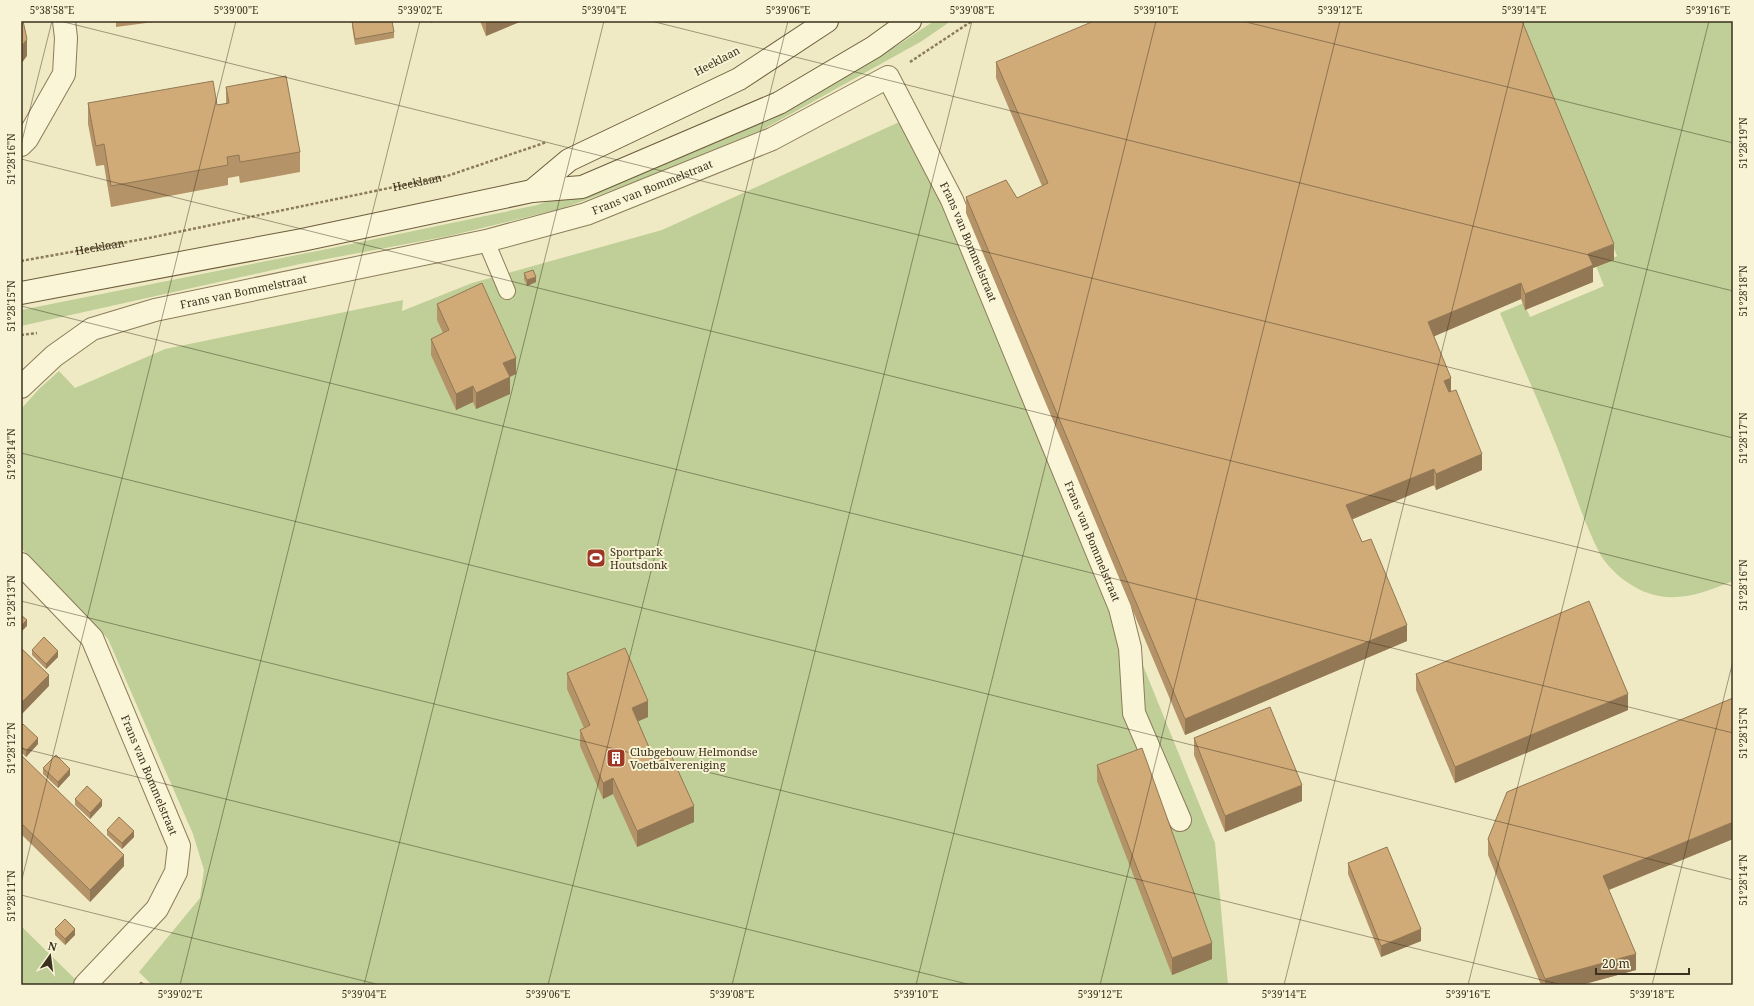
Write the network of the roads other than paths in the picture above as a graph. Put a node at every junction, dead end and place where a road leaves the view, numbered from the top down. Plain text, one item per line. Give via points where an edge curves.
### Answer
1 (64, 21) edge
2 (827, 21) edge
3 (910, 21) edge
4 (21, 145) edge
5 (532, 191) junction
6 (486, 241) junction
7 (507, 291) dead end
8 (21, 293) edge
9 (21, 387) edge
10 (21, 564) edge
11 (1180, 820) dead end
12 (85, 985) edge

1 - 4 street via 64,74 27,139
2 - 5 street via 739,79 569,160
3 - 5 street via 867,51 779,103 750,117 582,187
5 - 8 street via 302,240
6 - 7 lane
6 - 9 street, Frans van Bommelstraat via 155,310 92,329 54,356
6 - 11 street, Frans van Bommelstraat via 586,214 772,139 888,77 952,200 1120,608 1130,648 1134,713
10 - 12 street, Frans van Bommelstraat via 92,638 179,846 176,872 157,909

